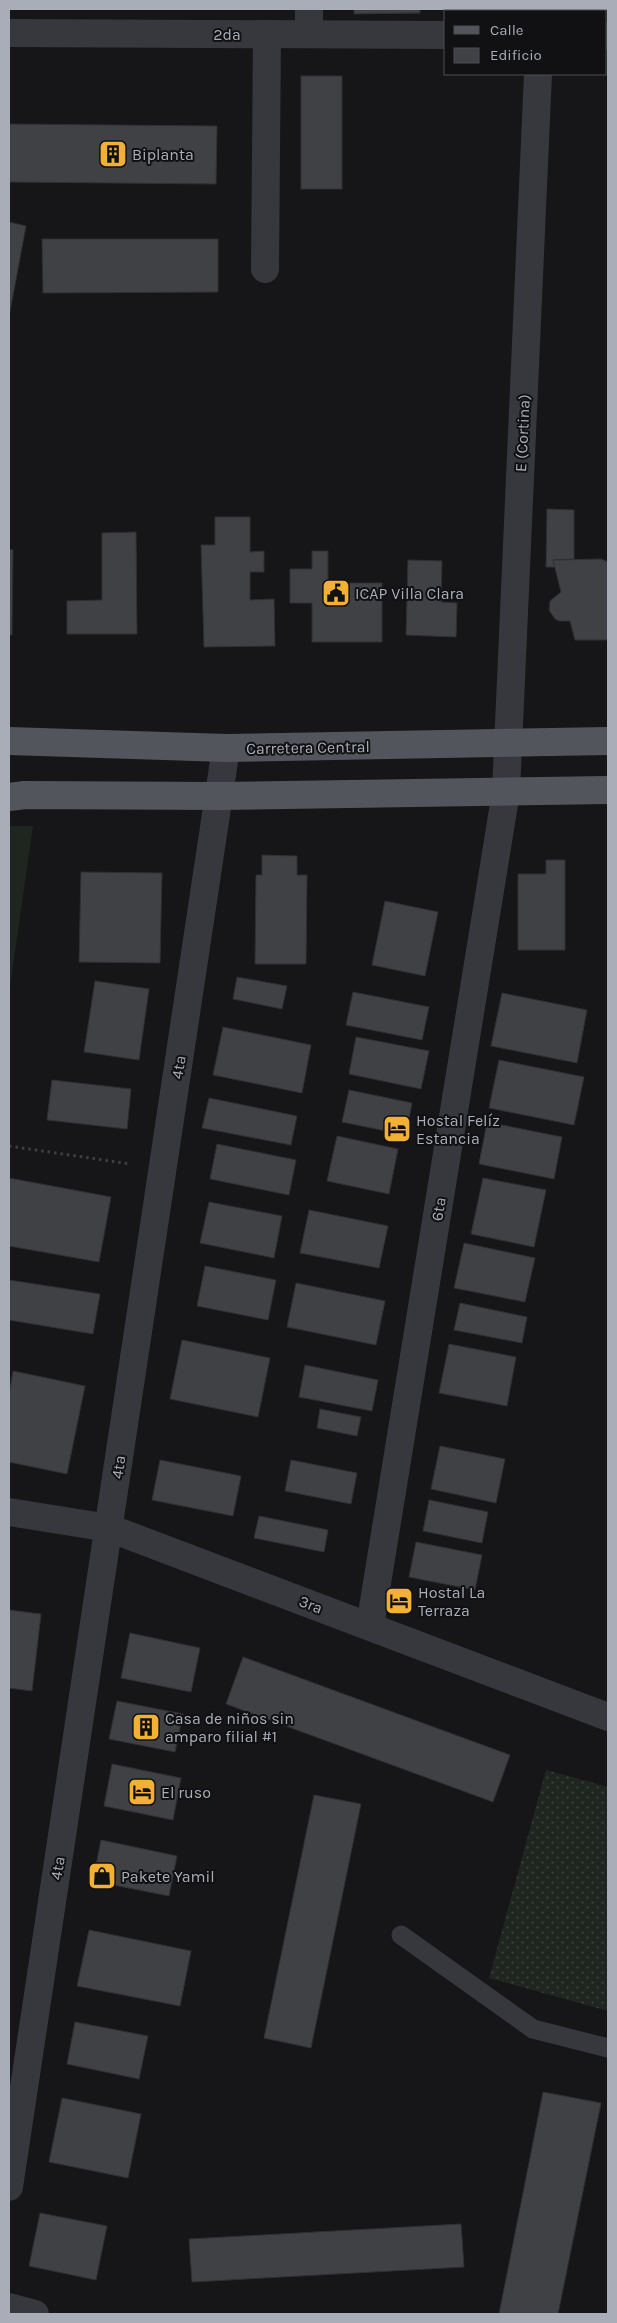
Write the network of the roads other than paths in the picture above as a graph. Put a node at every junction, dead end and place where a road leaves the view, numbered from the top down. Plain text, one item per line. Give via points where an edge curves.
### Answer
1 (309, 22) edge
2 (9, 33) edge
3 (267, 34) junction
4 (444, 35) edge
5 (538, 75) edge
6 (265, 269) dead end
7 (9, 741) edge
8 (608, 742) edge
9 (508, 743) junction
10 (226, 748) junction
11 (608, 790) edge
12 (506, 792) junction
13 (219, 796) junction
14 (9, 797) edge
15 (9, 1512) edge
16 (109, 1528) junction
17 (370, 1626) junction
18 (608, 1717) edge
19 (401, 1935) dead end
20 (608, 2048) edge
21 (9, 2187) edge
22 (9, 2307) edge
23 (35, 2314) edge

1 - 3 street, 2da
1 - 4 street, 2da
2 - 3 street, 2da
3 - 6 street
5 - 9 street, E (Cortina)
7 - 10 main road, Carretera Central
8 - 9 main road, Carretera Central
9 - 10 main road, Carretera Central
9 - 12 street, E (Cortina)
10 - 13 street, 4ta
11 - 12 main road
12 - 13 main road
12 - 17 street, 6ta
13 - 14 main road via 25,794
13 - 16 street, 4ta
15 - 16 street, 3ra
16 - 17 street, 3ra
16 - 21 street, 4ta
17 - 18 street, 3ra
19 - 20 lane via 533,2029
22 - 23 street

